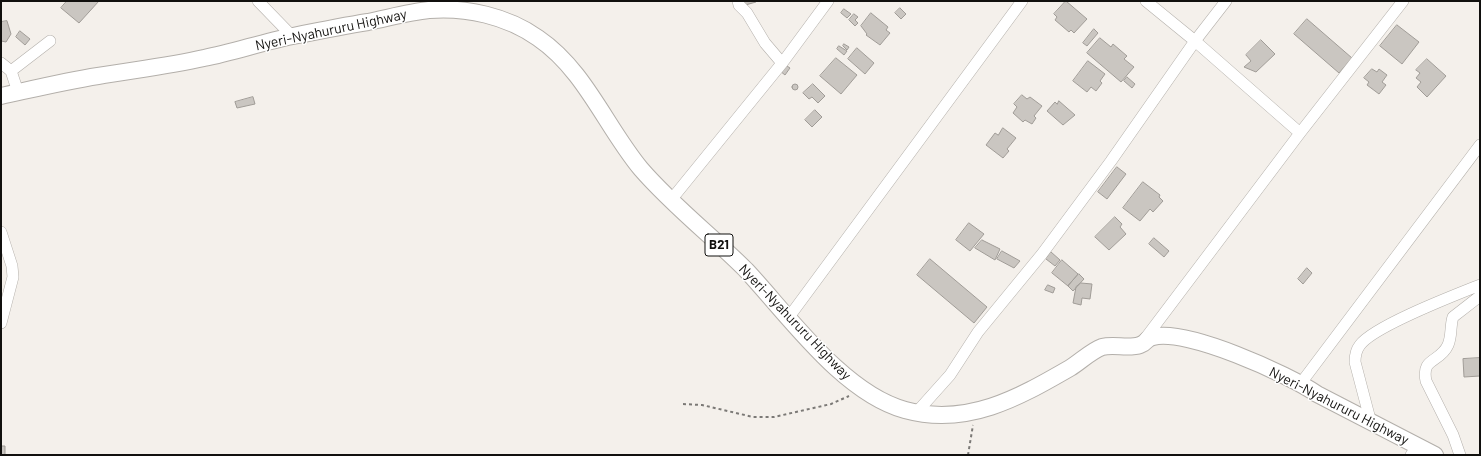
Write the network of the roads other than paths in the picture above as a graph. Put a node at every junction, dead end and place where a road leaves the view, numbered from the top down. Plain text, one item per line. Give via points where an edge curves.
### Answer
1 (258, 1) edge
2 (738, 1) edge
3 (828, 1) edge
4 (1022, 1) edge
5 (1146, 1) edge
6 (1226, 1) edge
7 (1403, 1) edge
8 (292, 36) junction
9 (1195, 41) junction
10 (50, 42) dead end
11 (782, 62) junction
12 (1, 63) edge
13 (11, 71) junction
14 (18, 92) junction
15 (1, 96) edge
16 (1300, 133) junction
17 (1480, 145) edge
18 (671, 200) junction
19 (1, 232) edge
20 (1480, 285) edge
21 (1480, 296) edge
22 (789, 317) junction
23 (1, 323) edge
24 (1140, 346) junction
25 (1301, 383) junction
26 (916, 412) junction
27 (1371, 423) junction
28 (1414, 450) edge
29 (1435, 455) edge
30 (1460, 455) edge

1 - 8 street
2 - 11 street via 765,43
3 - 11 street
4 - 22 street
5 - 9 street
6 - 9 street
7 - 16 street
8 - 14 highway, Nyeri-Nyahururu Highway / B21 via 202,59 94,76
8 - 18 highway, Nyeri-Nyahururu Highway / B21 via 427,10 460,10 485,14 512,23 553,49 571,68 622,144 642,170
9 - 16 street
9 - 26 street via 1042,254 978,332 950,375
10 - 13 street
11 - 18 street
12 - 13 street
13 - 14 street
14 - 15 highway, Nyeri-Nyahururu Highway / B21
16 - 24 street
17 - 25 street
18 - 22 highway, Nyeri-Nyahururu Highway / B21 via 743,268
19 - 23 street via 12,266 12,277
20 - 27 street via 1407,317 1360,344 1355,362
21 - 30 street via 1453,317 1448,344 1443,354 1426,365 1424,372
22 - 26 highway, Nyeri-Nyahururu Highway / B21 via 829,361 863,390 896,407
24 - 25 highway, Nyeri-Nyahururu Highway / B21 via 1152,337 1196,340
24 - 26 highway, Nyeri-Nyahururu Highway / B21 via 1101,348 1071,368 1009,402 974,412 934,415
25 - 27 highway, Nyeri-Nyahururu Highway / B21
27 - 28 highway, Nyeri-Nyahururu Highway / B21
28 - 29 highway, Nyeri-Nyahururu Highway / B21

